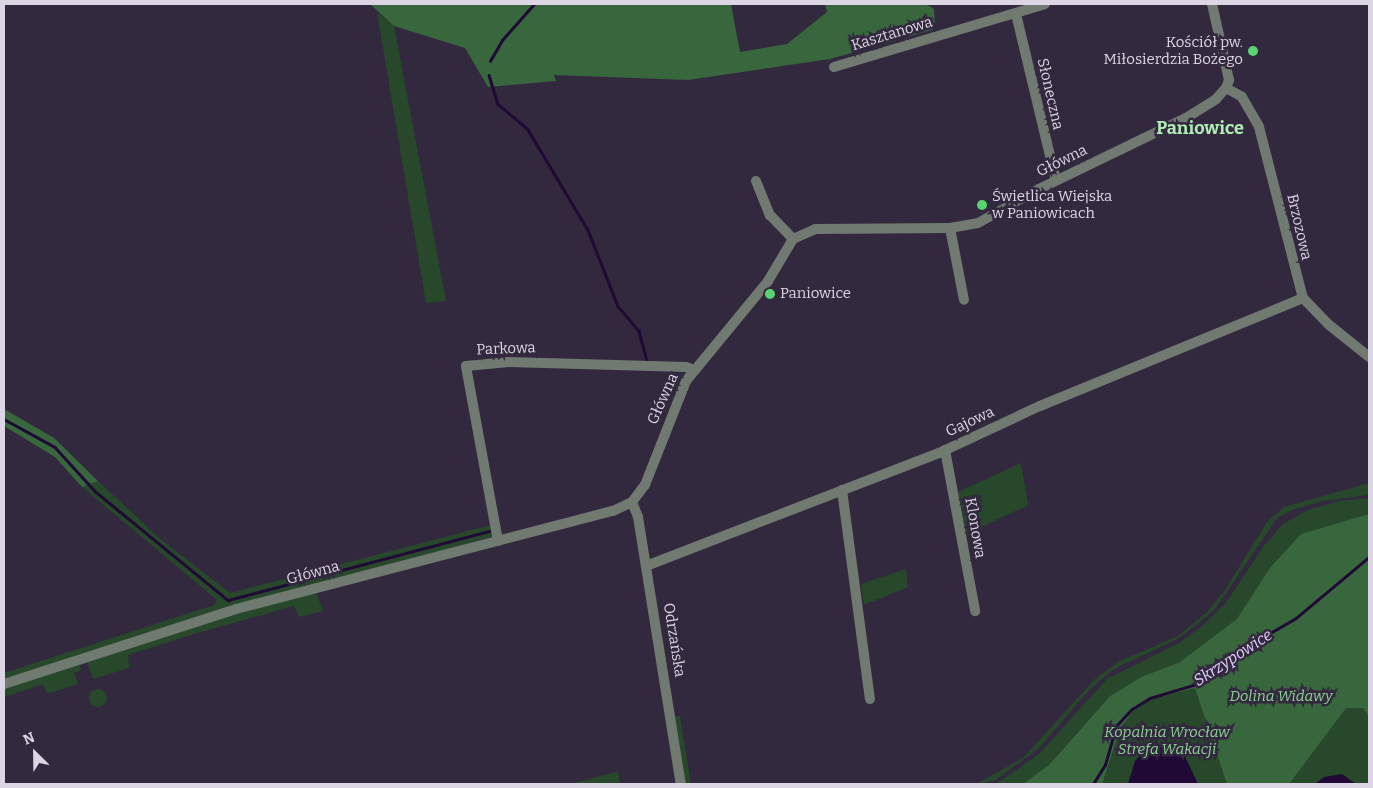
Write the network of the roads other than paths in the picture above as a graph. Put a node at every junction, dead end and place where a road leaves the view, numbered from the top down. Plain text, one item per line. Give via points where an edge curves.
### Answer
1 (1045, 4) edge
2 (1212, 4) edge
3 (1016, 14) junction
4 (834, 67) dead end
5 (1226, 88) junction
6 (1056, 180) junction
7 (756, 181) dead end
8 (950, 228) junction
9 (794, 239) junction
10 (1302, 298) junction
11 (964, 300) dead end
12 (1369, 357) edge
13 (694, 370) junction
14 (945, 450) junction
15 (842, 490) junction
16 (632, 502) junction
17 (498, 541) junction
18 (646, 566) junction
19 (975, 611) dead end
20 (4, 684) edge
21 (870, 699) dead end
22 (681, 784) edge

1 - 3 street, Kasztanowa
2 - 5 street via 1227,65
3 - 4 street, Kasztanowa
3 - 6 street, Słoneczna
5 - 6 street, Główna via 1216,99 1186,118
5 - 10 street, Brzozowa via 1242,97 1259,127
6 - 8 street, Główna via 978,223
7 - 9 street via 770,215
8 - 9 street, Główna via 815,229
8 - 11 street
9 - 13 street, Główna via 768,281
10 - 12 street
10 - 14 street, Gajowa via 1040,406
13 - 16 street, Główna via 679,394 645,486
13 - 17 street, Parkowa via 686,367 509,362 466,366
14 - 15 street, Gajowa
14 - 19 street, Klonowa
15 - 18 street, Gajowa
15 - 21 street
16 - 17 street, Główna via 613,511
16 - 18 street, Odrzańska via 638,517
17 - 20 street, Główna via 236,609
18 - 22 street, Odrzańska

